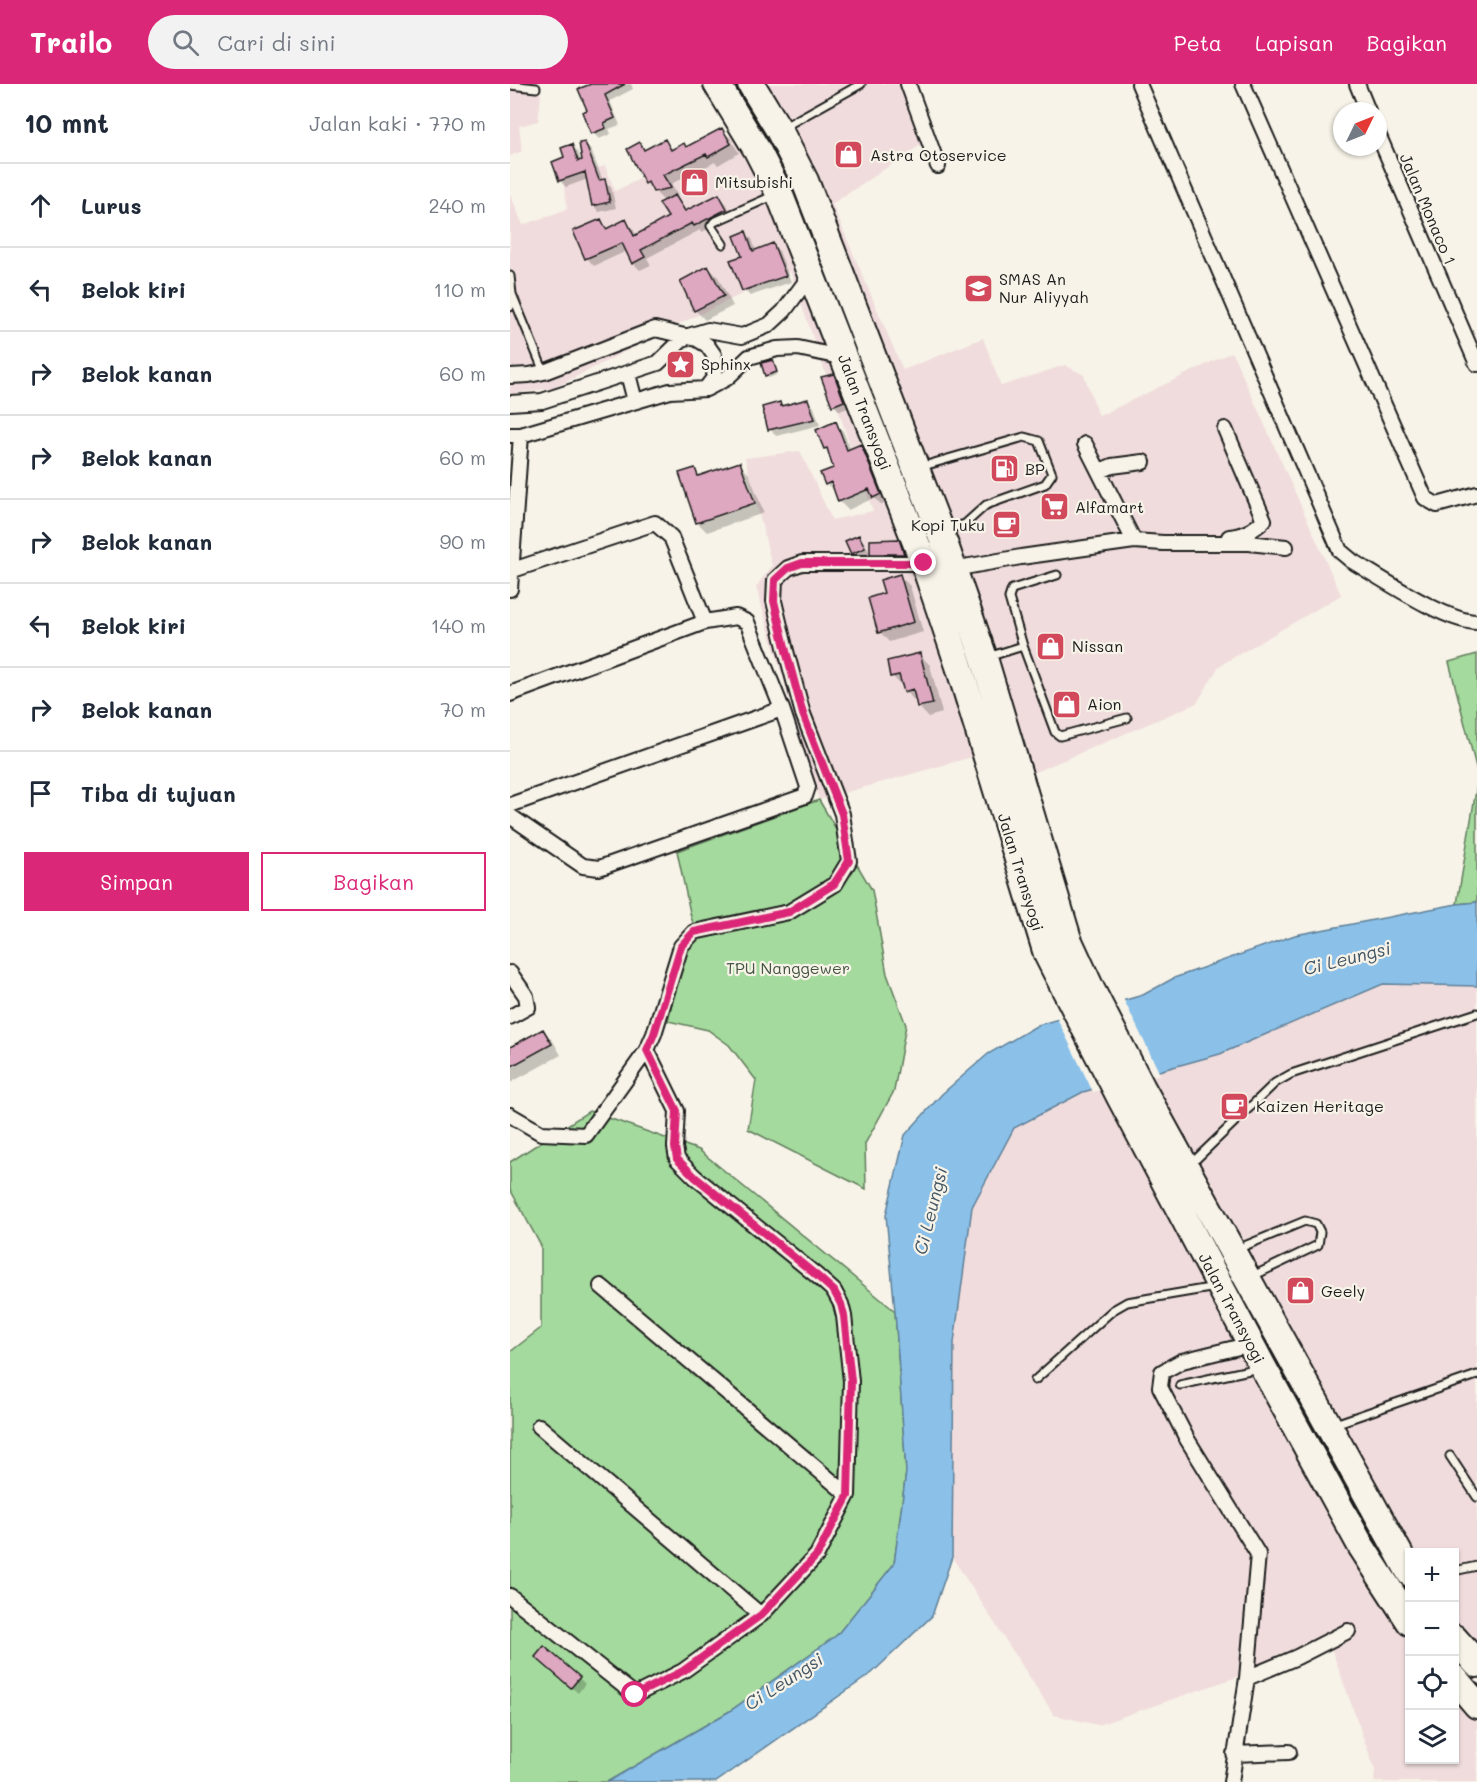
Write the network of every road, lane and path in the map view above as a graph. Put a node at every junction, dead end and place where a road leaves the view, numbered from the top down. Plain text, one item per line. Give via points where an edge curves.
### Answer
1 (717, 84) edge
2 (751, 84) edge
3 (861, 84) edge
4 (908, 84) edge
5 (1139, 84) edge
6 (1243, 84) edge
7 (1356, 84) edge
8 (510, 85) edge
9 (536, 88) dead end
10 (1364, 102) edge
11 (779, 130) junction
12 (1387, 155) edge
13 (938, 166) dead end
14 (779, 193) junction
15 (723, 244) dead end
16 (812, 273) junction
17 (510, 276) edge
18 (512, 294) junction
19 (510, 307) edge
20 (769, 326) junction
21 (685, 337) junction
22 (777, 349) junction
23 (844, 358) junction
24 (1477, 364) edge
25 (544, 372) junction
26 (628, 374) junction
27 (510, 375) edge
28 (706, 389) junction
29 (635, 401) junction
30 (510, 403) edge
31 (1225, 429) dead end
32 (515, 435) edge
33 (1085, 444) dead end
34 (1143, 462) dead end
35 (915, 468) junction
36 (1100, 471) junction
37 (1477, 494) edge
38 (940, 531) junction
39 (1131, 536) junction
40 (1286, 547) dead end
41 (924, 563) junction
42 (953, 569) junction
43 (511, 571) edge
44 (1057, 575) dead end
45 (510, 589) edge
46 (705, 622) junction
47 (1477, 622) edge
48 (1023, 646) junction
49 (984, 658) junction
50 (510, 694) edge
51 (782, 709) junction
52 (1127, 718) dead end
53 (510, 805) edge
54 (510, 816) edge
55 (510, 973) edge
56 (1477, 1013) edge
57 (510, 1017) edge
58 (647, 1050) junction
59 (1131, 1092) junction
60 (510, 1116) edge
61 (1187, 1168) junction
62 (1232, 1251) junction
63 (1258, 1273) dead end
64 (601, 1286) dead end
65 (1222, 1286) junction
66 (1251, 1344) junction
67 (1263, 1367) junction
68 (1477, 1375) edge
69 (1035, 1380) dead end
70 (1180, 1385) dead end
71 (539, 1426) dead end
72 (1328, 1426) junction
73 (1450, 1456) dead end
74 (848, 1496) junction
75 (1477, 1497) edge
76 (1405, 1564) edge
77 (1477, 1566) edge
78 (1459, 1570) edge
79 (510, 1596) edge
80 (1405, 1614) edge
81 (761, 1615) junction
82 (1348, 1631) dead end
83 (1459, 1643) edge
84 (1477, 1664) edge
85 (1247, 1678) junction
86 (1459, 1683) edge
87 (1477, 1705) edge
88 (1289, 1752) dead end
89 (1234, 1754) junction
90 (1231, 1782) edge

1 - 14 highway, Jalan Transyogi
2 - 11 highway, Jalan Transyogi
3 - 11 lane
4 - 13 street
5 - 47 street via 1340,551 1448,616
6 - 37 street via 1425,498 1437,505
7 - 10 street
8 - 9 lane
11 - 35 highway, Jalan Transyogi via 824,228
12 - 24 street, Jalan Monaco 1
14 - 15 lane via 714,222 711,226
14 - 16 highway, Jalan Transyogi
16 - 20 street
16 - 23 highway, Jalan Transyogi
17 - 18 lane
18 - 19 lane
18 - 25 lane
20 - 21 street via 742,336 708,330
20 - 22 street
21 - 25 street via 655,329
21 - 26 street via 658,363
21 - 28 street via 707,345 714,355 715,374
22 - 23 street via 798,348
22 - 28 street via 748,357 727,378
23 - 41 highway, Jalan Transyogi
25 - 27 street
26 - 29 street
26 - 30 street via 542,401
28 - 29 street via 670,391
29 - 32 street
31 - 39 street via 1264,520 1238,536
32 - 43 street
33 - 36 street
34 - 36 street
35 - 38 highway, Jalan Transyogi
35 - 38 lane via 1024,437 1039,441 1052,474 1045,484 986,505 965,524
36 - 39 street
38 - 42 highway, Jalan Transyogi
39 - 40 street via 1163,543
39 - 42 street via 1108,546
41 - 58 street via 802,563 788,568 775,580 774,601 786,651 803,714 842,814 849,861 834,884 789,912 694,932 681,946
41 - 59 highway, Jalan Transyogi via 1047,954 1066,995
42 - 49 highway, Jalan Transyogi
43 - 45 street
43 - 46 street via 655,522 671,537
44 - 48 lane via 1012,589 1010,593
46 - 50 street
46 - 51 street via 736,617 747,622
48 - 49 lane
48 - 52 lane via 1057,734
49 - 59 highway, Jalan Transyogi via 1062,921
51 - 53 street
51 - 54 street via 808,787 805,796 599,868 584,866
55 - 57 street via 526,996 528,1007
56 - 61 lane via 1291,1074 1275,1083
58 - 60 street via 586,1135 541,1133
58 - 74 street via 677,1111 677,1159 816,1275 834,1291 841,1304 851,1381
59 - 61 highway, Jalan Transyogi
59 - 65 highway, Jalan Transyogi
61 - 62 highway, Jalan Transyogi
62 - 63 lane via 1305,1221 1316,1224 1320,1232 1318,1245
62 - 72 highway, Jalan Transyogi
64 - 74 street
65 - 66 highway, Jalan Transyogi
65 - 69 lane via 1127,1302
66 - 67 highway, Jalan Transyogi
66 - 85 street via 1182,1361 1162,1372 1160,1387 1187,1439 1258,1554
67 - 70 lane
67 - 80 highway, Jalan Transyogi via 1361,1546
68 - 72 lane
71 - 81 street
72 - 76 highway, Jalan Transyogi
73 - 75 lane
74 - 81 street via 817,1555
77 - 78 lane
79 - 81 street via 635,1695 683,1671
82 - 85 street
83 - 84 highway
85 - 89 street
86 - 87 highway
88 - 89 street
89 - 90 street

